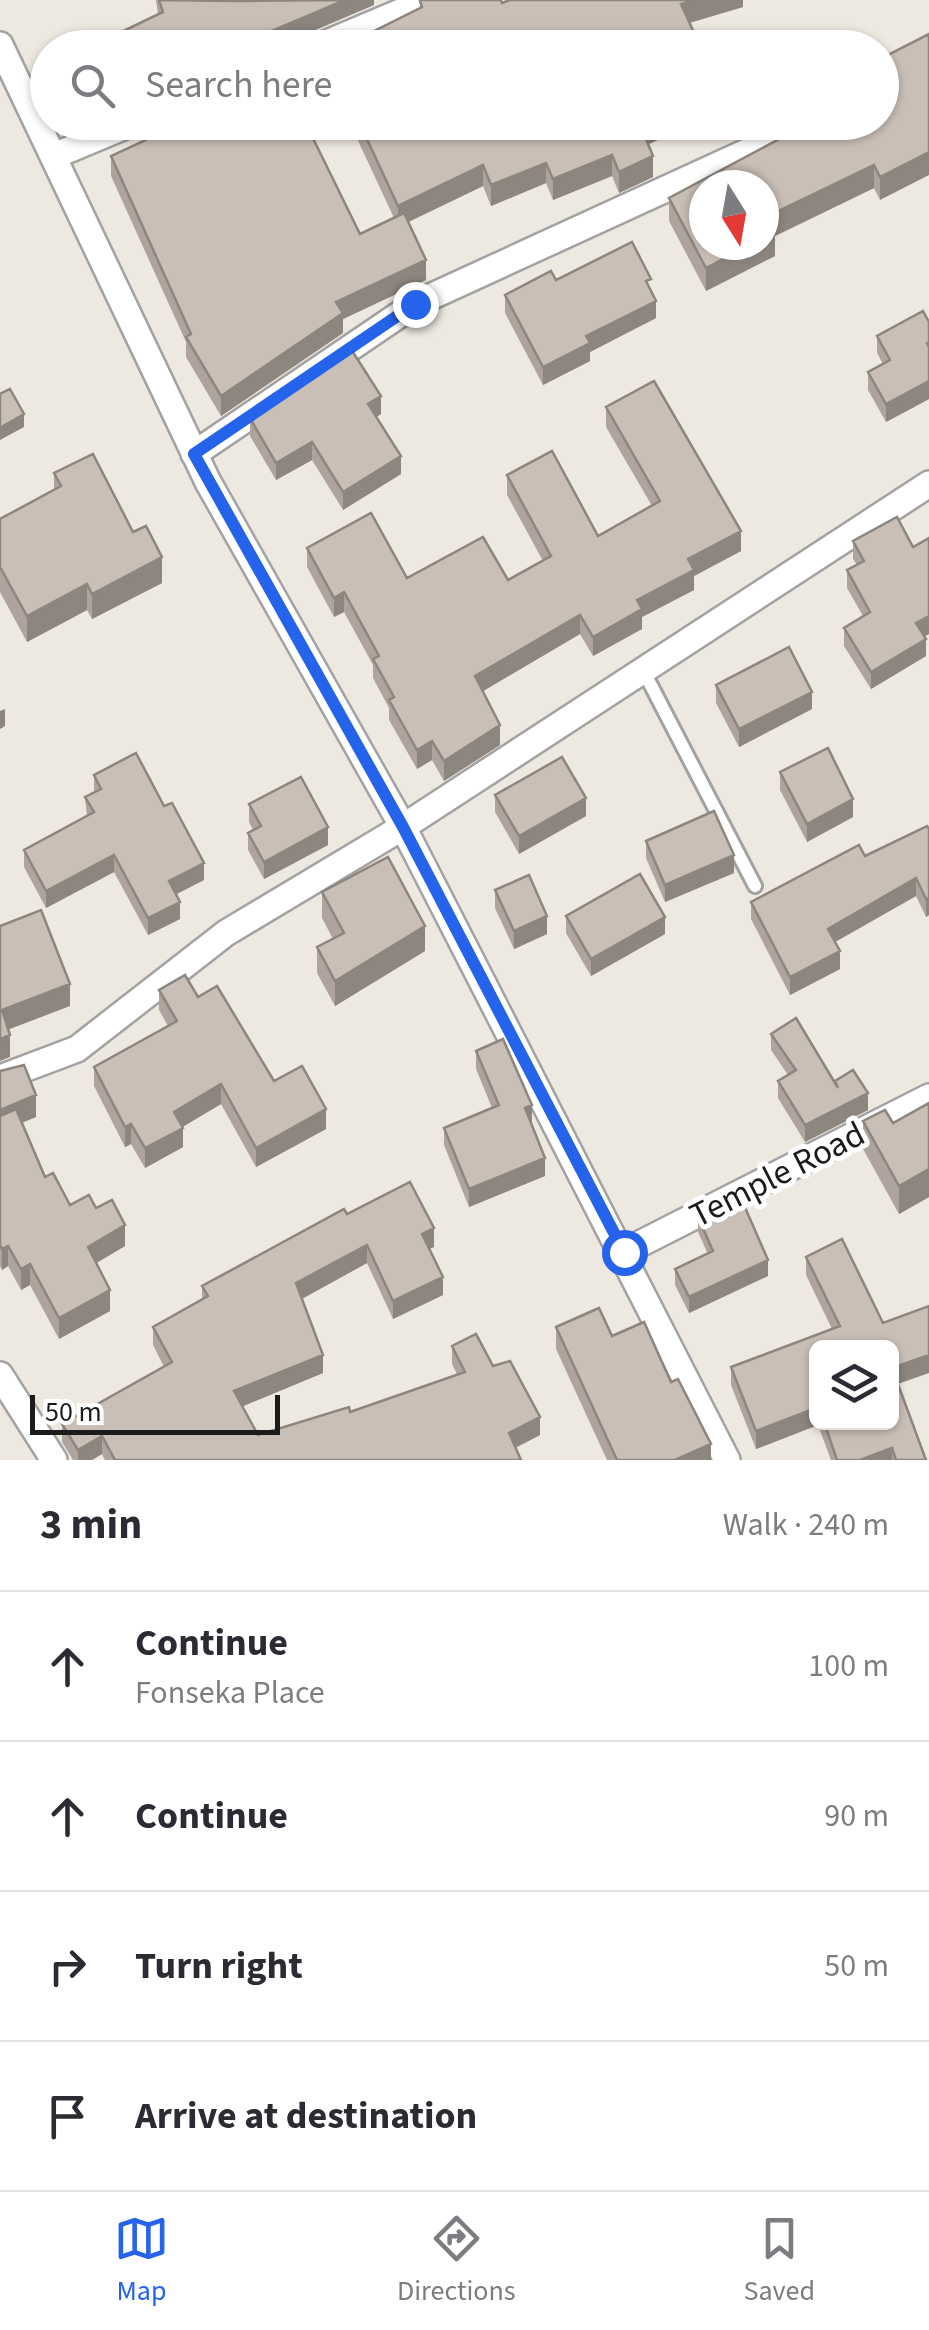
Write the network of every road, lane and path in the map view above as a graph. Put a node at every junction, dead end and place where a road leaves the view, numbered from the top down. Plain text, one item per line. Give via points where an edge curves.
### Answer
1 (430, 0) edge
2 (359, 30) edge
3 (0, 45) edge
4 (30, 107) edge
5 (46, 140) edge
6 (92, 140) edge
7 (772, 140) edge
8 (54, 156) junction
9 (194, 454) junction
10 (929, 484) edge
11 (643, 670) junction
12 (403, 827) junction
13 (755, 886) dead end
14 (0, 1078) edge
15 (929, 1096) edge
16 (624, 1252) junction
17 (0, 1375) edge
18 (54, 1460) edge
19 (727, 1460) edge

1 - 2 street
3 - 4 street
5 - 8 street
6 - 8 street
7 - 9 street via 415,304
8 - 9 street
9 - 12 street
10 - 11 street
11 - 12 street
11 - 13 lane
12 - 14 street via 226,933 77,1049
12 - 16 street
15 - 16 street, Temple Road
16 - 19 street
17 - 18 street

